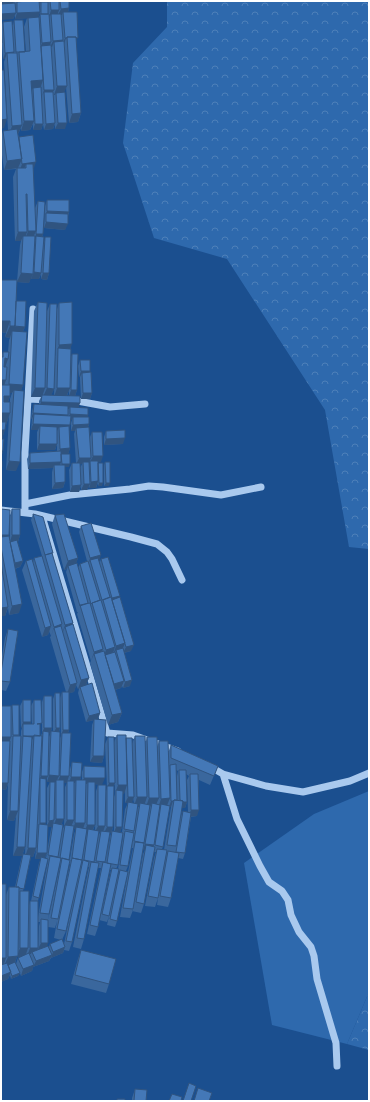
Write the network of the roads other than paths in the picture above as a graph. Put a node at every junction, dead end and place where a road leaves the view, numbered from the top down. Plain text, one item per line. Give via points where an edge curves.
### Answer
1 (32, 309) dead end
2 (28, 399) junction
3 (145, 404) dead end
4 (261, 487) dead end
5 (25, 504) junction
6 (1, 510) edge
7 (24, 513) junction
8 (42, 516) junction
9 (182, 580) dead end
10 (188, 755) edge
11 (202, 763) edge
12 (369, 772) edge
13 (223, 774) junction
14 (337, 1066) dead end

1 - 2 street
2 - 3 street via 75,401 110,407
2 - 5 street
4 - 5 street via 221,495 149,486 70,495
5 - 7 street
6 - 7 street
7 - 8 street
8 - 9 street via 157,544 172,559
8 - 10 street via 107,733 133,735
11 - 13 street
12 - 13 street via 350,781 303,792 266,786
13 - 14 street via 237,819 260,866 269,882 282,891 288,900 291,916 311,947 317,979 336,1043

